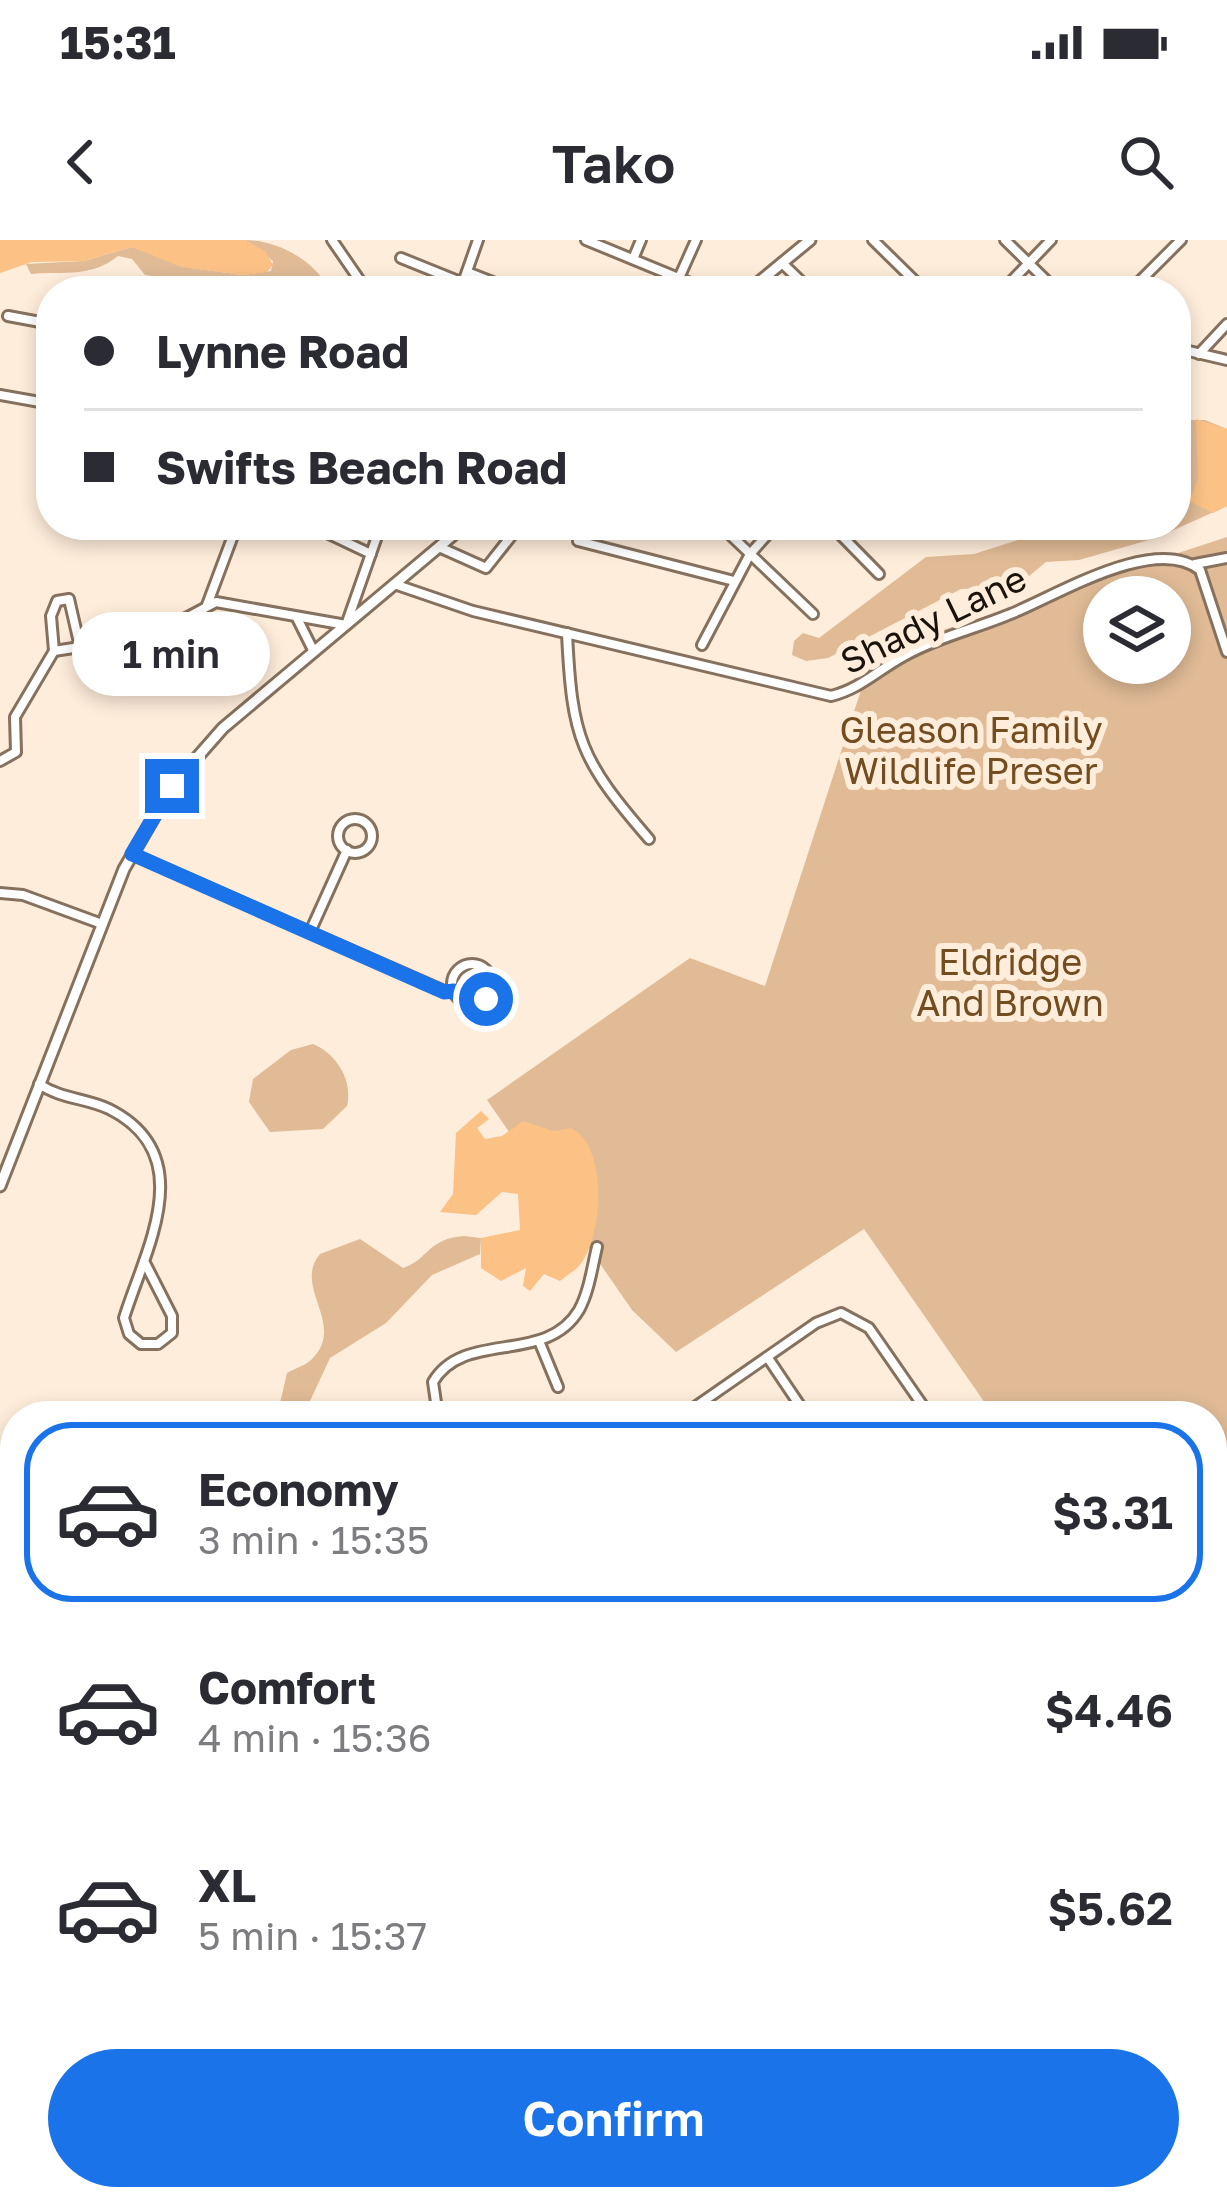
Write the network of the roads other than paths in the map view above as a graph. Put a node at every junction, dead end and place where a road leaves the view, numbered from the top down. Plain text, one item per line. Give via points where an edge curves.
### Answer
1 (332, 240) edge
2 (478, 240) edge
3 (586, 240) edge
4 (641, 240) edge
5 (696, 240) edge
6 (810, 240) edge
7 (873, 240) edge
8 (1005, 240) edge
9 (1052, 240) edge
10 (1181, 240) edge
11 (401, 258) dead end
12 (633, 259) junction
13 (782, 263) junction
14 (1028, 264) junction
15 (467, 272) junction
16 (357, 276) edge
17 (439, 276) edge
18 (466, 276) edge
19 (477, 276) edge
20 (673, 276) edge
21 (684, 276) edge
22 (766, 276) edge
23 (795, 276) edge
24 (910, 276) edge
25 (1016, 276) edge
26 (1041, 276) edge
27 (1145, 276) edge
28 (8, 316) dead end
29 (36, 321) edge
30 (1227, 324) edge
31 (1191, 352) edge
32 (1198, 354) junction
33 (1227, 360) edge
34 (0, 395) edge
35 (36, 401) edge
36 (232, 540) edge
37 (348, 540) edge
38 (376, 540) edge
39 (448, 540) edge
40 (510, 540) edge
41 (579, 540) edge
42 (736, 540) edge
43 (763, 540) edge
44 (846, 540) edge
45 (439, 547) junction
46 (750, 554) junction
47 (371, 555) junction
48 (1227, 558) edge
49 (1194, 565) junction
50 (879, 574) dead end
51 (734, 581) junction
52 (394, 584) junction
53 (207, 605) junction
54 (813, 614) dead end
55 (297, 617) junction
56 (346, 625) junction
57 (567, 633) junction
58 (702, 645) dead end
59 (80, 647) junction
60 (54, 651) junction
61 (314, 652) junction
62 (1227, 652) edge
63 (13, 728) junction
64 (0, 734) edge
65 (0, 761) edge
66 (649, 839) dead end
67 (347, 850) junction
68 (132, 854) junction
69 (0, 893) edge
70 (102, 924) junction
71 (310, 932) junction
72 (454, 991) junction
73 (39, 1084) junction
74 (0, 1186) edge
75 (597, 1247) dead end
76 (144, 1261) junction
77 (539, 1341) junction
78 (768, 1358) junction
79 (558, 1387) dead end
80 (436, 1401) edge
81 (704, 1401) edge
82 (797, 1401) edge
83 (920, 1401) edge

1 - 16 street
2 - 15 street
3 - 12 street
4 - 12 street
5 - 21 street
6 - 13 street
7 - 24 street
8 - 14 street
9 - 14 street
10 - 27 street
11 - 17 street
12 - 20 street
13 - 22 street
13 - 23 street
14 - 25 street
14 - 26 street
15 - 18 street
15 - 19 street
28 - 29 street
30 - 32 street
31 - 32 street
32 - 33 street
34 - 35 street
36 - 53 street
37 - 47 street
38 - 47 street
39 - 45 street
40 - 45 street via 486,568
41 - 51 street
42 - 46 street
43 - 46 street
44 - 50 street
45 - 52 street
46 - 51 street
46 - 54 street
47 - 56 street
48 - 49 street, Shady Lane
49 - 57 street, Shady Lane via 1136,564 1067,583 831,696
49 - 62 street
51 - 58 street
52 - 56 street
52 - 57 street, Shady Lane
53 - 55 street
53 - 59 street via 122,652
55 - 56 street
55 - 61 street
56 - 61 street
57 - 66 street via 579,744
59 - 60 street
59 - 60 street via 77,617 70,599 62,599 51,616
60 - 63 street
61 - 68 street via 192,760
63 - 64 street
63 - 65 street via 16,752
67 - 67 street via 362,851 371,841 361,820 339,830
67 - 71 street
68 - 70 street
68 - 71 street
69 - 70 street
70 - 73 street
71 - 72 street
72 - 72 street via 479,1003 491,977 465,965
73 - 74 street
73 - 76 street via 111,1110 152,1153 162,1179 160,1213
75 - 77 street via 580,1308
76 - 76 street via 124,1318 141,1344 158,1344 172,1333 172,1316
77 - 79 street
77 - 80 street via 450,1361 433,1382
78 - 81 street
78 - 82 street
78 - 83 street via 826,1318 855,1316

